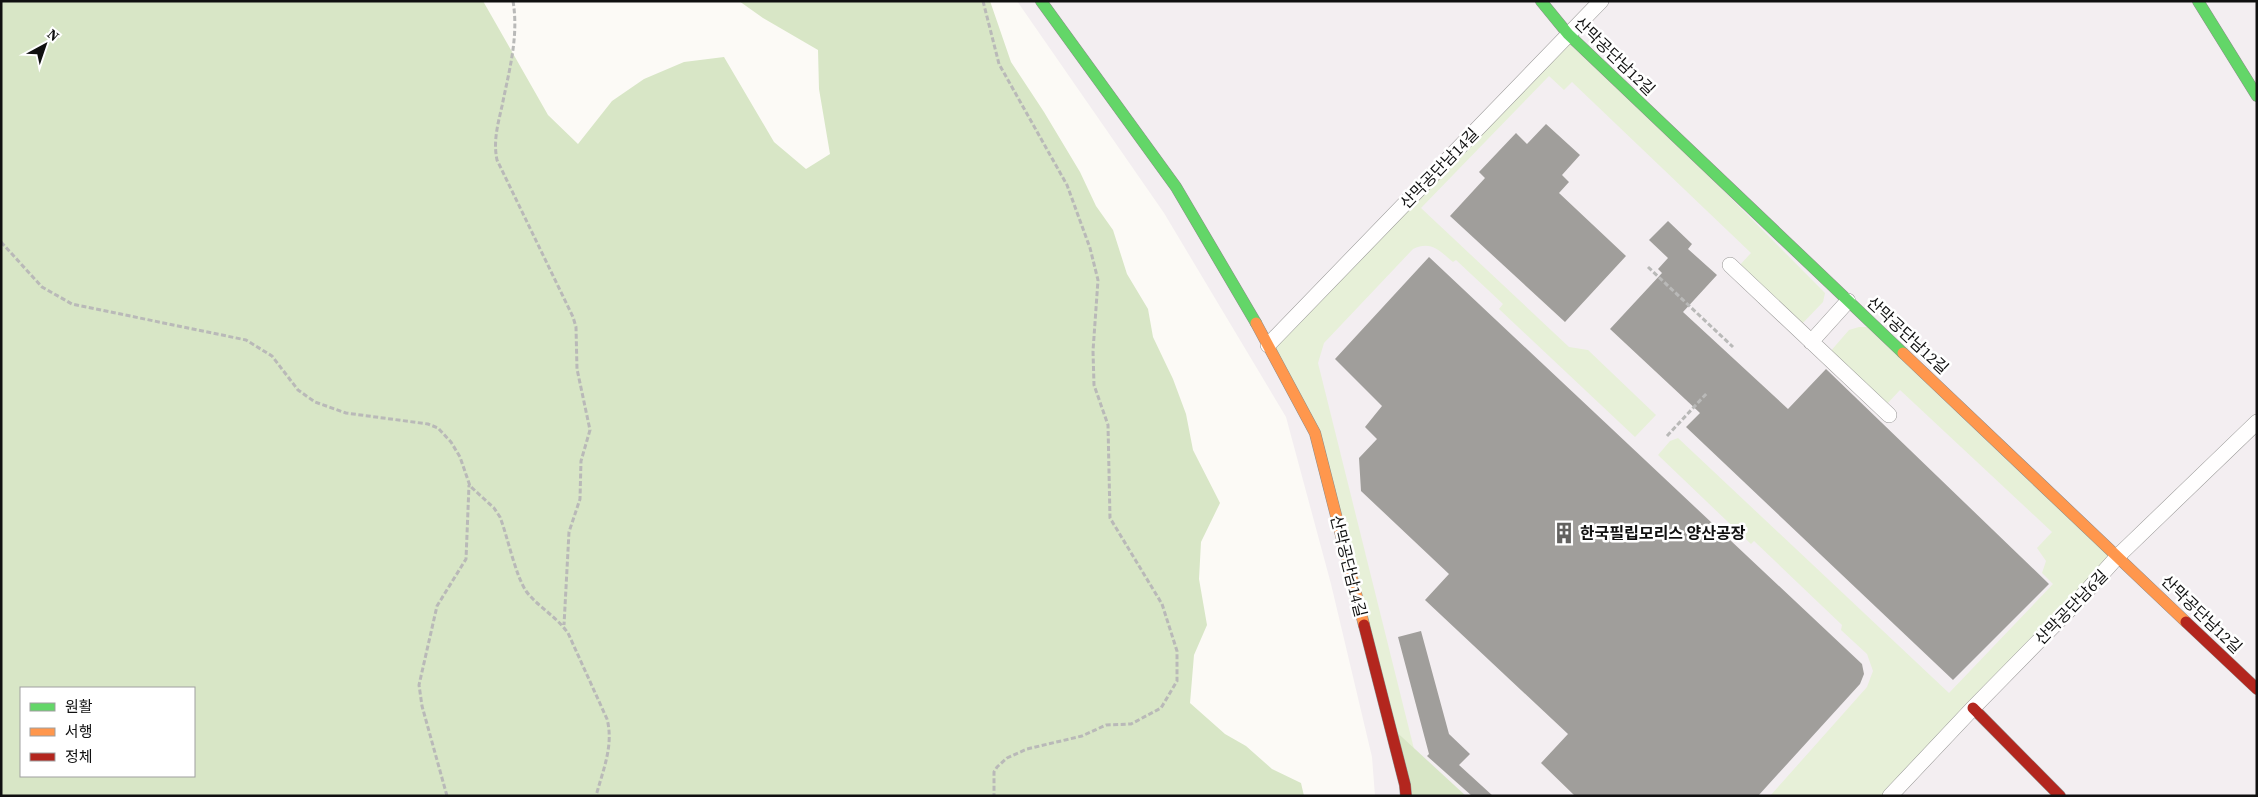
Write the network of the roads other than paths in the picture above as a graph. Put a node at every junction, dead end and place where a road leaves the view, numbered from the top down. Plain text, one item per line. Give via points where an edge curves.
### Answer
1 (1041, 1) edge
2 (1541, 1) edge
3 (1601, 1) edge
4 (2198, 1) edge
5 (1568, 34) junction
6 (2257, 96) edge
7 (1730, 265) dead end
8 (1848, 301) junction
9 (1811, 342) junction
10 (1268, 345) junction
11 (1889, 415) dead end
12 (2257, 422) edge
13 (2118, 556) junction
14 (2257, 688) edge
15 (1973, 708) junction
16 (1406, 796) edge
17 (1890, 796) edge
18 (2060, 796) edge

1 - 10 street, 산막공단남14길 via 1176,187
2 - 5 street, 산막공단남12길
3 - 5 street, 산막공단남14길
4 - 6 street
5 - 8 street, 산막공단남12길
5 - 10 street, 산막공단남14길
7 - 9 street
8 - 9 street
8 - 13 street, 산막공단남12길
9 - 11 street
10 - 16 street, 산막공단남14길 via 1315,433
12 - 13 street, 산막공단남6길
13 - 14 street, 산막공단남12길
13 - 15 street, 산막공단남6길 via 2076,604
15 - 17 street, 산막공단남6길
15 - 18 street

